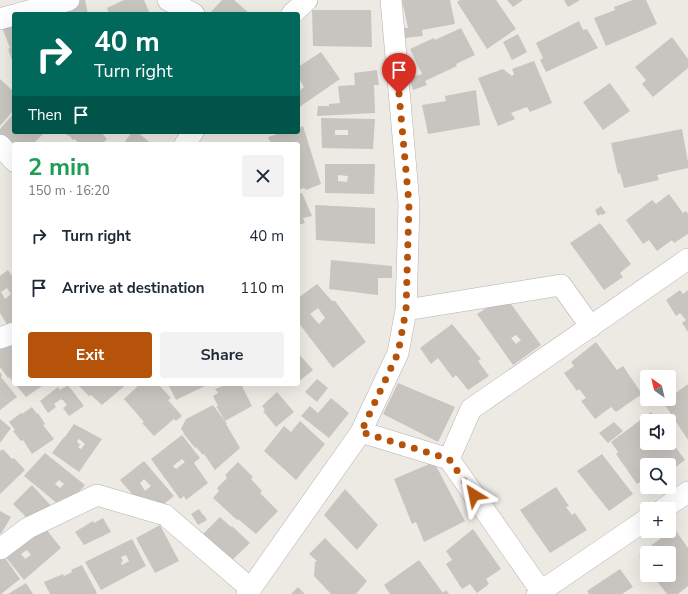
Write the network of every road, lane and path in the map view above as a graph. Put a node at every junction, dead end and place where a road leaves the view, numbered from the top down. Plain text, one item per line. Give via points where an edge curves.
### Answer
1 (69, 0) edge
2 (168, 0) edge
3 (307, 0) edge
4 (391, 0) edge
5 (25, 12) edge
6 (190, 12) edge
7 (294, 12) edge
8 (12, 16) edge
9 (0, 19) edge
10 (0, 145) edge
11 (12, 159) edge
12 (688, 259) edge
13 (406, 310) junction
14 (591, 327) junction
15 (12, 334) edge
16 (0, 338) edge
17 (361, 432) junction
18 (449, 459) junction
19 (688, 492) edge
20 (673, 502) edge
21 (640, 524) edge
22 (0, 549) edge
23 (249, 592) edge
24 (540, 593) edge

1 - 5 street
2 - 6 street
3 - 7 street
4 - 13 street via 409,204
8 - 9 street
10 - 11 street
12 - 14 street
13 - 14 street via 561,285
13 - 17 street via 398,353
14 - 18 street via 471,409
15 - 16 street
17 - 18 street
17 - 23 street
18 - 24 street
19 - 20 street
21 - 24 street
22 - 23 street via 28,528 97,495 165,515

